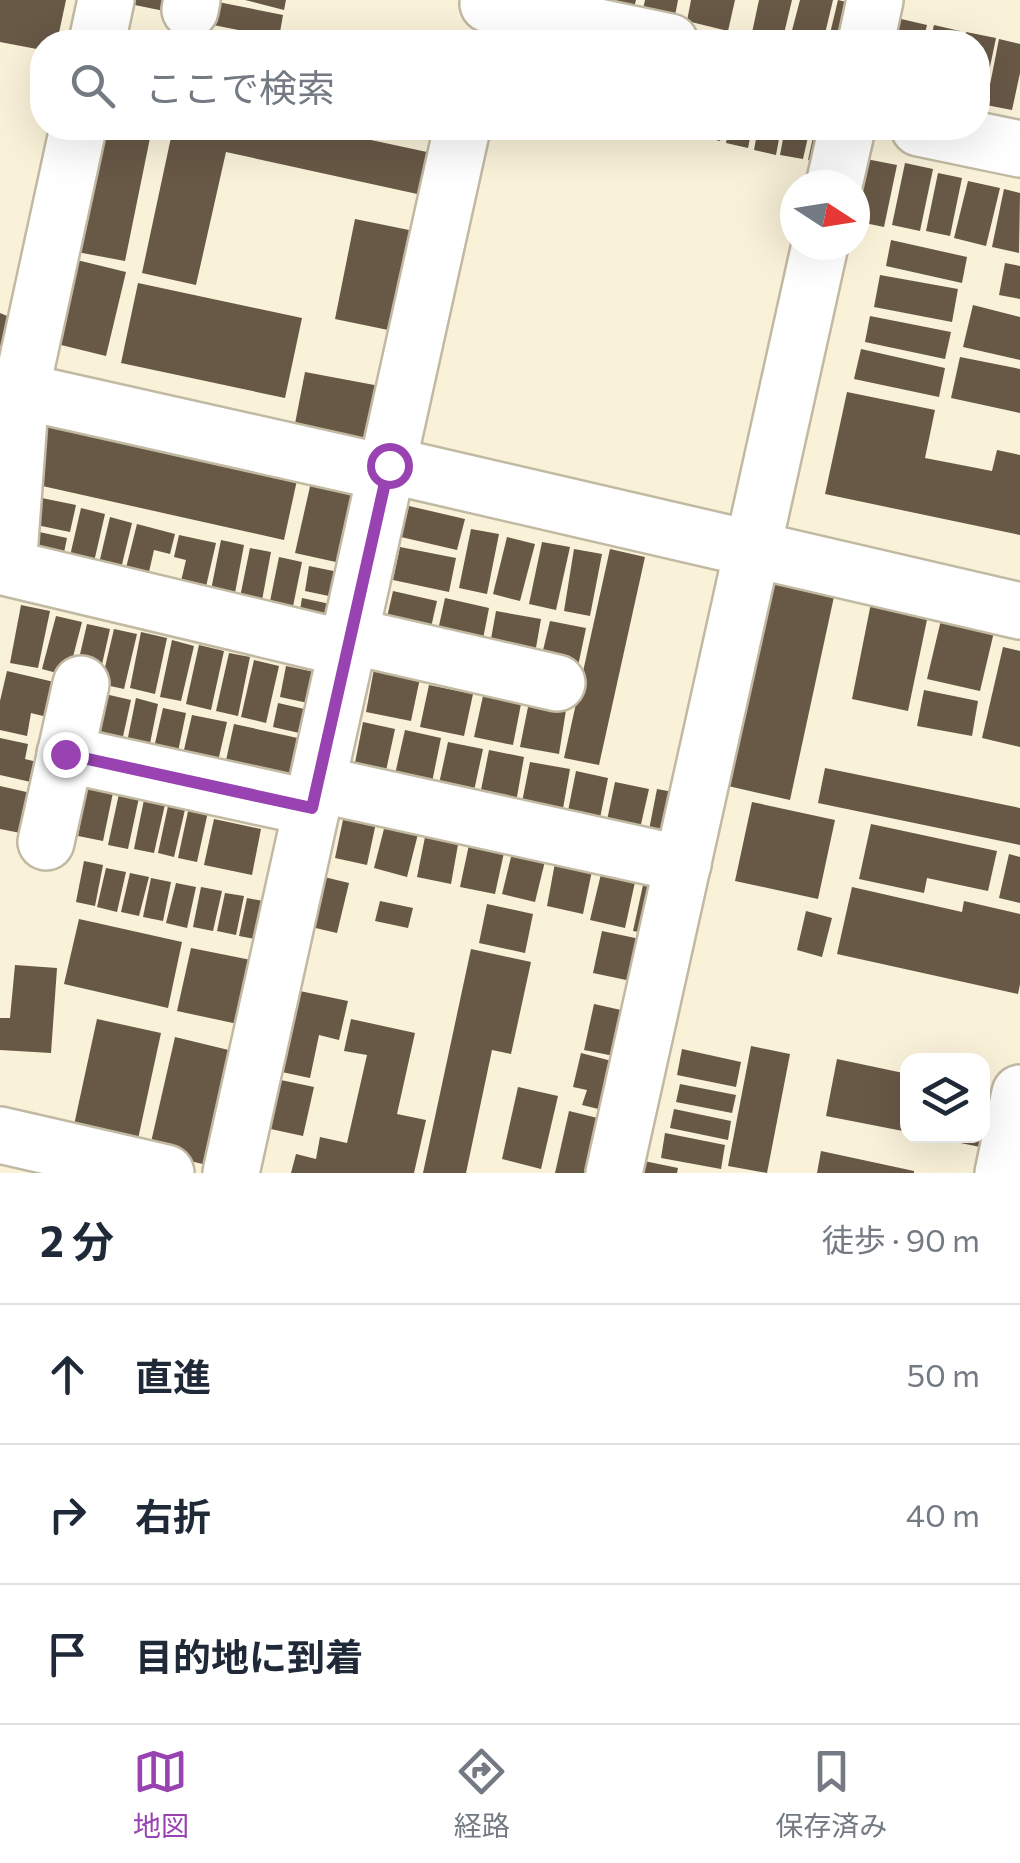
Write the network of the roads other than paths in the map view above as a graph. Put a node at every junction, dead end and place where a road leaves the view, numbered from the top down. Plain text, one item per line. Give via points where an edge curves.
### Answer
1 (106, 0) edge
2 (875, 0) edge
3 (486, 16) edge
4 (99, 30) edge
5 (585, 30) edge
6 (869, 30) edge
7 (75, 140) edge
8 (459, 140) edge
9 (843, 140) edge
10 (977, 140) edge
11 (1020, 149) edge
12 (837, 170) edge
13 (817, 260) edge
14 (22, 391) junction
15 (9, 449) edge
16 (388, 469) junction
17 (753, 549) junction
18 (4, 587) edge
19 (1020, 611) edge
20 (349, 642) junction
21 (557, 683) dead end
22 (80, 684) dead end
23 (65, 754) junction
24 (315, 796) junction
25 (46, 842) dead end
26 (683, 864) junction
27 (1020, 1093) edge
28 (0, 1135) edge
29 (166, 1173) edge
30 (231, 1173) edge
31 (614, 1173) edge
32 (1003, 1173) edge

1 - 4 street
2 - 6 street
3 - 5 street
7 - 14 street
8 - 16 street
9 - 12 street
10 - 11 street
13 - 17 street
14 - 15 street
14 - 16 street
15 - 18 street
16 - 17 street
16 - 20 street
17 - 19 street
17 - 26 street
18 - 20 street
20 - 21 street
20 - 24 street
22 - 23 street
23 - 24 street
23 - 25 street
24 - 26 street
24 - 30 street
26 - 31 street
27 - 32 street
28 - 29 street

